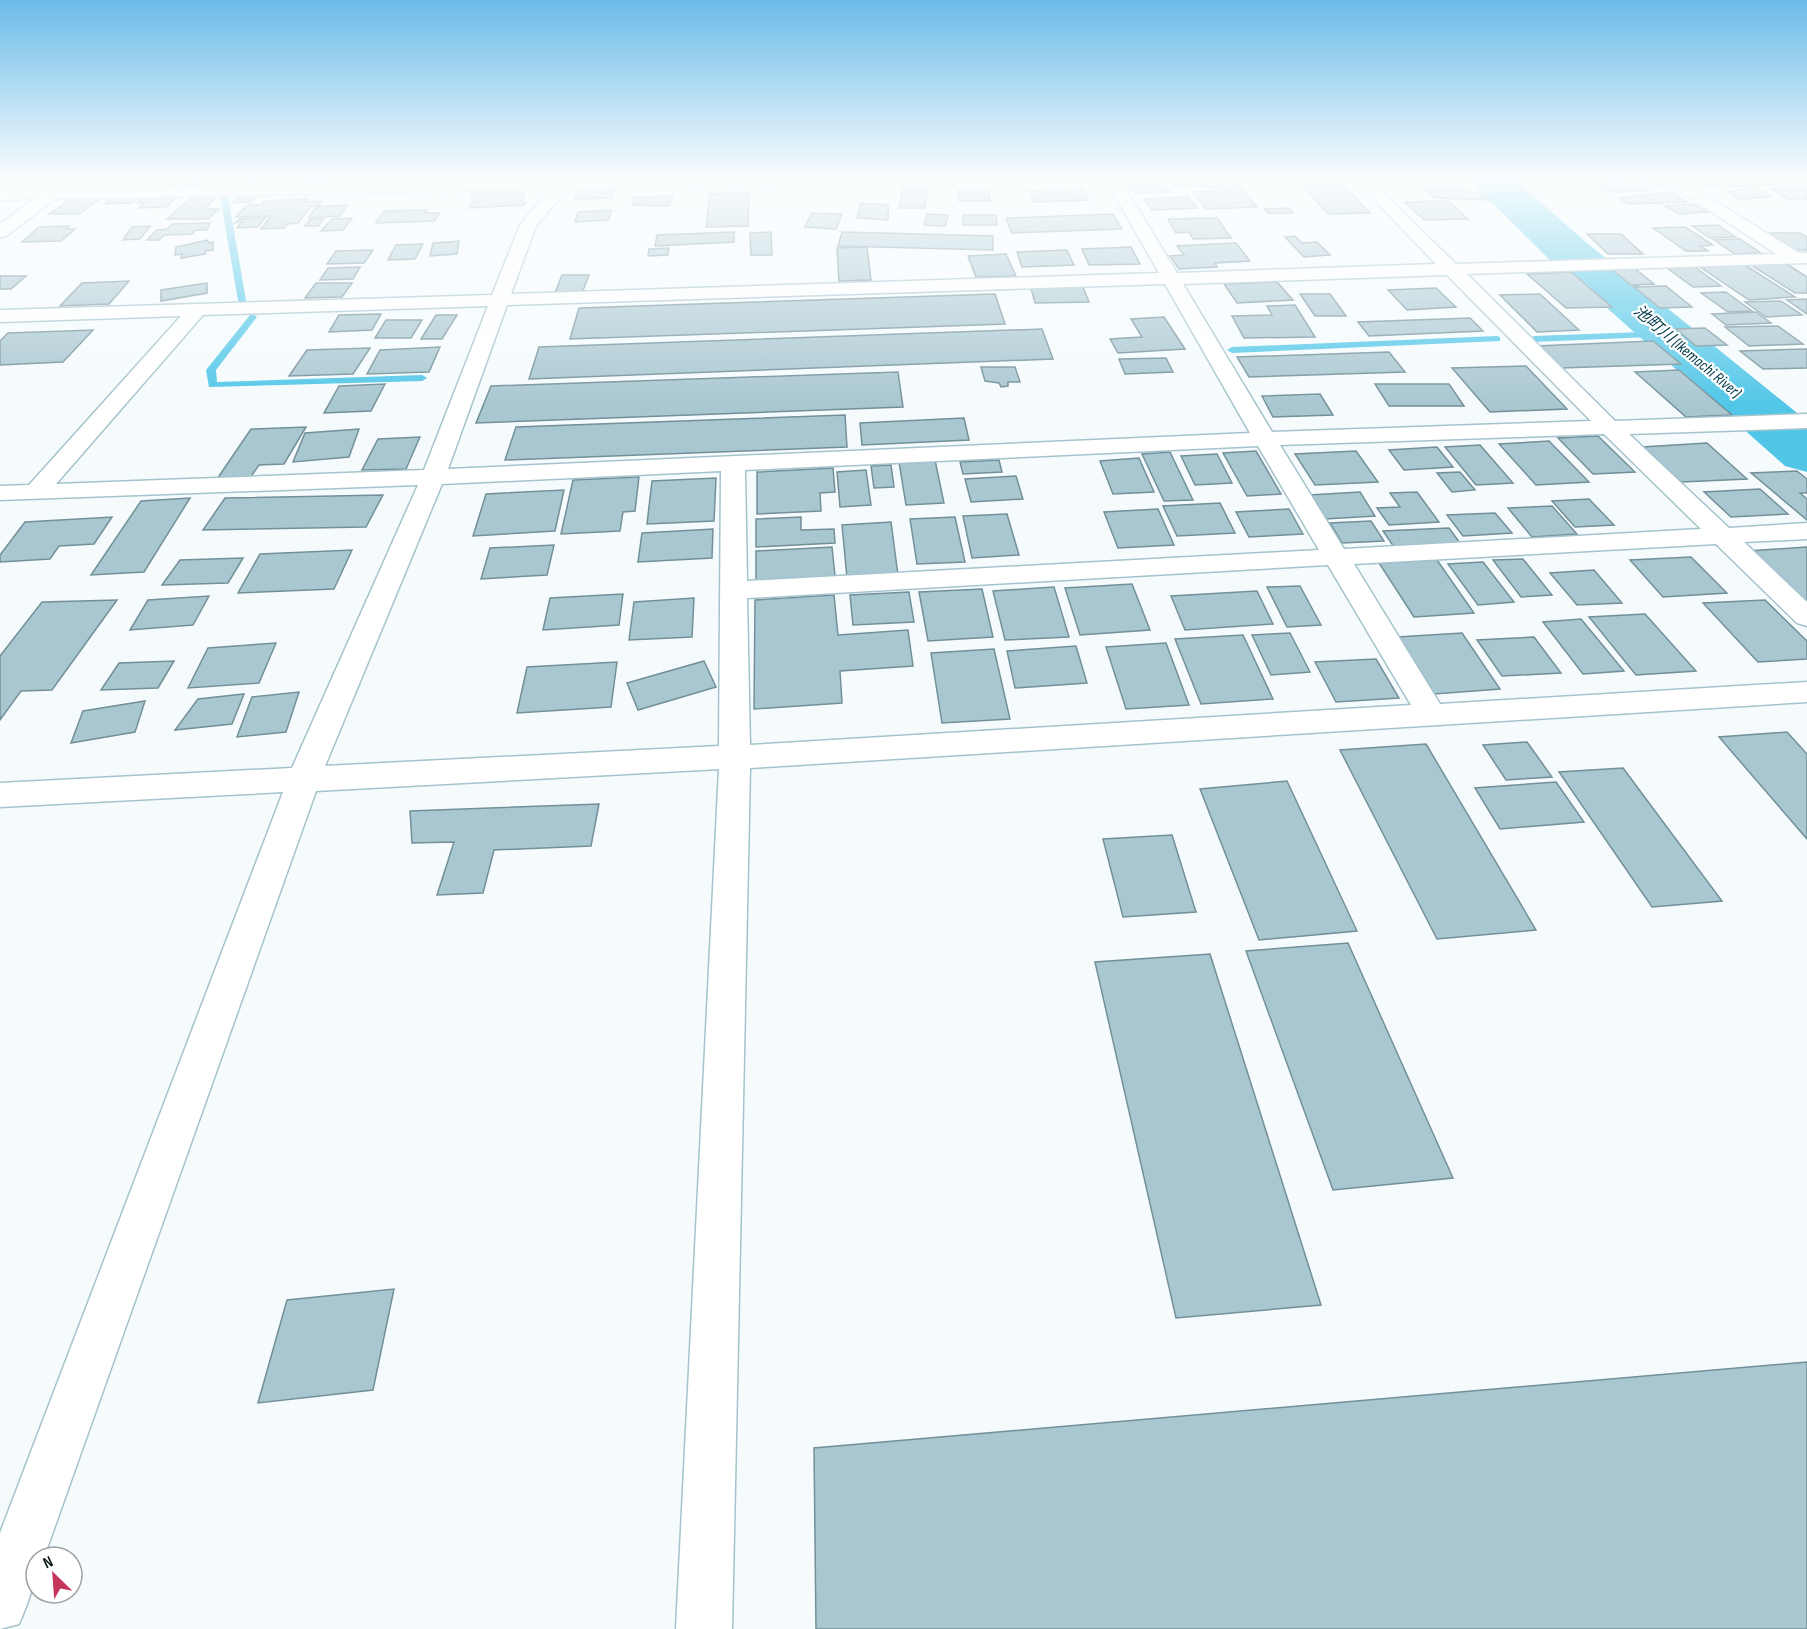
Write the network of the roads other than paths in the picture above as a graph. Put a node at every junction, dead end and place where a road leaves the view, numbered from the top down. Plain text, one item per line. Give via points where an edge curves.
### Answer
1 (517, 254) edge
2 (1158, 254) edge
3 (1436, 254) edge
4 (1803, 260) edge
5 (1451, 269) junction
6 (1172, 278) junction
7 (500, 301) junction
8 (198, 309) junction
9 (0, 316) edge
10 (1807, 421) edge
11 (1612, 430) junction
12 (1265, 440) junction
13 (733, 464) junction
14 (433, 477) junction
15 (36, 492) junction
16 (0, 493) edge
17 (1807, 531) edge
18 (1722, 535) junction
19 (1335, 556) junction
20 (734, 590) junction
21 (1807, 617) edge
22 (1807, 692) edge
23 (1432, 715) junction
24 (735, 757) junction
25 (304, 778) junction
26 (0, 795) edge
27 (0, 1605) edge
28 (704, 1629) edge

1 - 7 street
2 - 6 street
3 - 5 street
4 - 5 street
5 - 6 street
5 - 11 street
6 - 7 street
6 - 12 street
7 - 8 street
7 - 14 street
8 - 9 street
8 - 15 street
10 - 11 street
11 - 12 street
11 - 18 street
12 - 13 street
12 - 19 street
13 - 14 street
13 - 20 street
14 - 15 street
14 - 25 street
15 - 16 street
17 - 18 street
18 - 19 street
18 - 21 street
19 - 20 street
19 - 23 street
20 - 24 street
22 - 23 street
23 - 24 street
24 - 25 street
24 - 28 street
25 - 26 street
25 - 27 street

